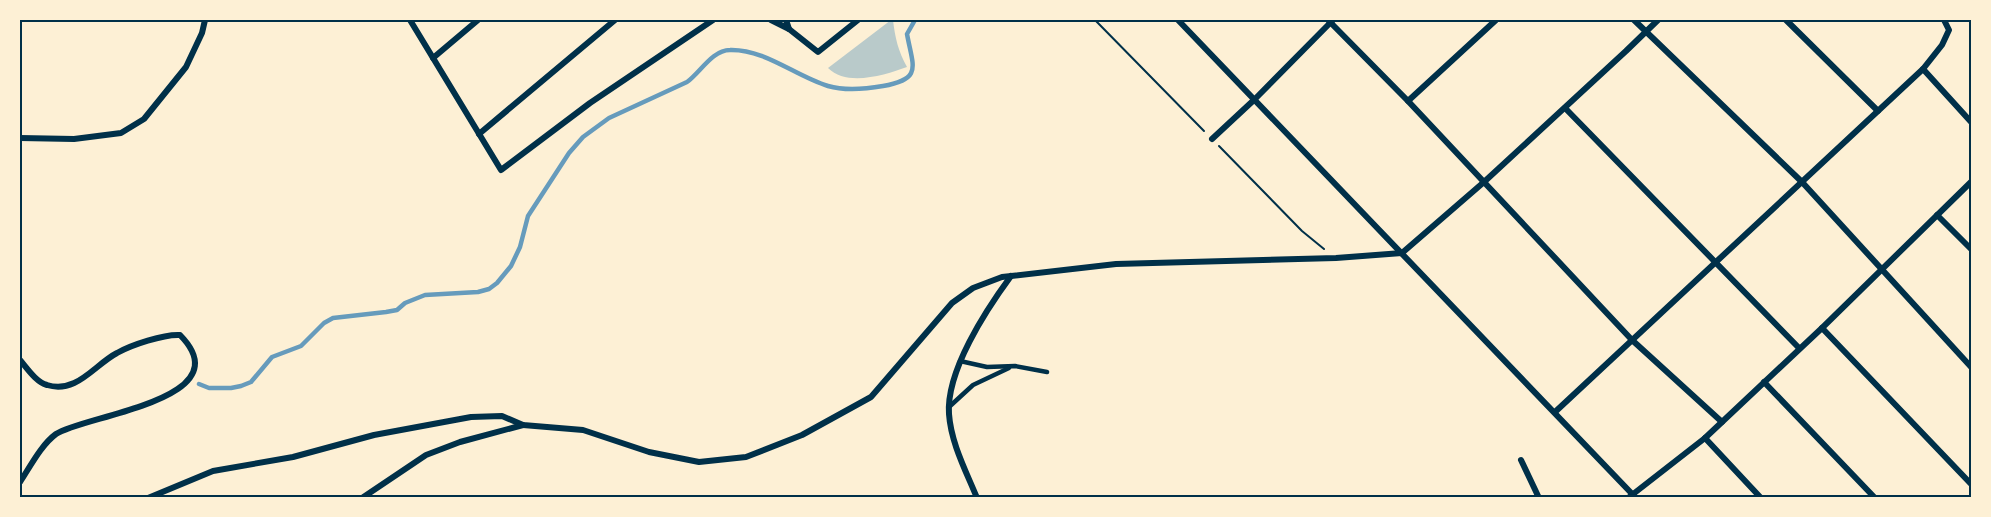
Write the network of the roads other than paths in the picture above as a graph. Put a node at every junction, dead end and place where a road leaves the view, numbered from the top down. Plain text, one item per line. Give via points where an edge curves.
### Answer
1 (205, 20) edge
2 (410, 20) edge
3 (478, 20) edge
4 (615, 20) edge
5 (713, 20) edge
6 (771, 20) edge
7 (786, 20) edge
8 (858, 20) edge
9 (1178, 20) edge
10 (1331, 20) edge
11 (1496, 20) edge
12 (1634, 20) edge
13 (1658, 20) edge
14 (1786, 20) edge
15 (1944, 20) edge
16 (789, 29) junction
17 (1646, 32) junction
18 (433, 58) junction
19 (1923, 69) junction
20 (1255, 99) junction
21 (1408, 101) junction
22 (1565, 108) junction
23 (1878, 111) junction
24 (1971, 123) edge
25 (479, 134) junction
26 (20, 138) edge
27 (1212, 139) dead end
28 (1971, 181) edge
29 (1484, 182) junction
30 (1802, 182) junction
31 (1937, 215) junction
32 (1971, 250) edge
33 (1402, 252) junction
34 (1716, 262) junction
35 (1882, 269) junction
36 (1011, 276) junction
37 (1822, 328) junction
38 (1632, 340) junction
39 (1799, 348) junction
40 (20, 360) edge
41 (960, 361) junction
42 (1015, 366) junction
43 (1971, 368) edge
44 (1047, 372) dead end
45 (1764, 381) junction
46 (949, 407) junction
47 (1555, 412) junction
48 (1722, 422) junction
49 (523, 425) junction
50 (1705, 438) junction
51 (1521, 460) dead end
52 (20, 482) edge
53 (1971, 485) edge
54 (1632, 496) edge
55 (148, 498) edge
56 (362, 498) edge
57 (977, 498) edge
58 (1539, 498) edge
59 (1761, 498) edge
60 (1875, 498) edge

1 - 26 street via 186,67 144,119 121,133 74,140
2 - 18 street
3 - 18 street
4 - 25 street
5 - 25 street via 590,103 501,170
6 - 16 street
7 - 16 street
8 - 16 street via 818,52
9 - 20 street
10 - 20 street
10 - 21 street
11 - 21 street
12 - 17 street
13 - 17 street
14 - 23 street
15 - 19 street via 1949,30
17 - 22 street
17 - 30 street
18 - 25 street
19 - 23 street
19 - 24 street
20 - 27 street
20 - 33 street
21 - 29 street
22 - 29 street
22 - 34 street
23 - 30 street
28 - 31 street
29 - 33 street
29 - 38 street
30 - 34 street
30 - 35 street
31 - 32 street
31 - 35 street
33 - 36 street via 1336,258 1116,264
33 - 47 street
34 - 38 street
34 - 39 street
35 - 37 street
35 - 43 street
36 - 41 street
36 - 49 street via 973,288 952,303 871,397 802,435 746,457 699,462 649,452 583,430
37 - 39 street
37 - 53 street
38 - 47 street
38 - 48 street
39 - 45 street
40 - 52 street via 47,385 67,386 82,380 118,352 170,335 180,335 191,346 194,358 193,373 178,389 139,408 55,435
41 - 42 lane via 987,367
41 - 46 street
42 - 44 lane
42 - 46 lane via 983,378
45 - 48 street
45 - 60 street
46 - 57 street via 953,437
47 - 54 street
48 - 50 street
49 - 55 street via 502,416 471,417 374,435 213,471
49 - 56 street via 426,455
50 - 54 street
50 - 59 street
51 - 58 street

